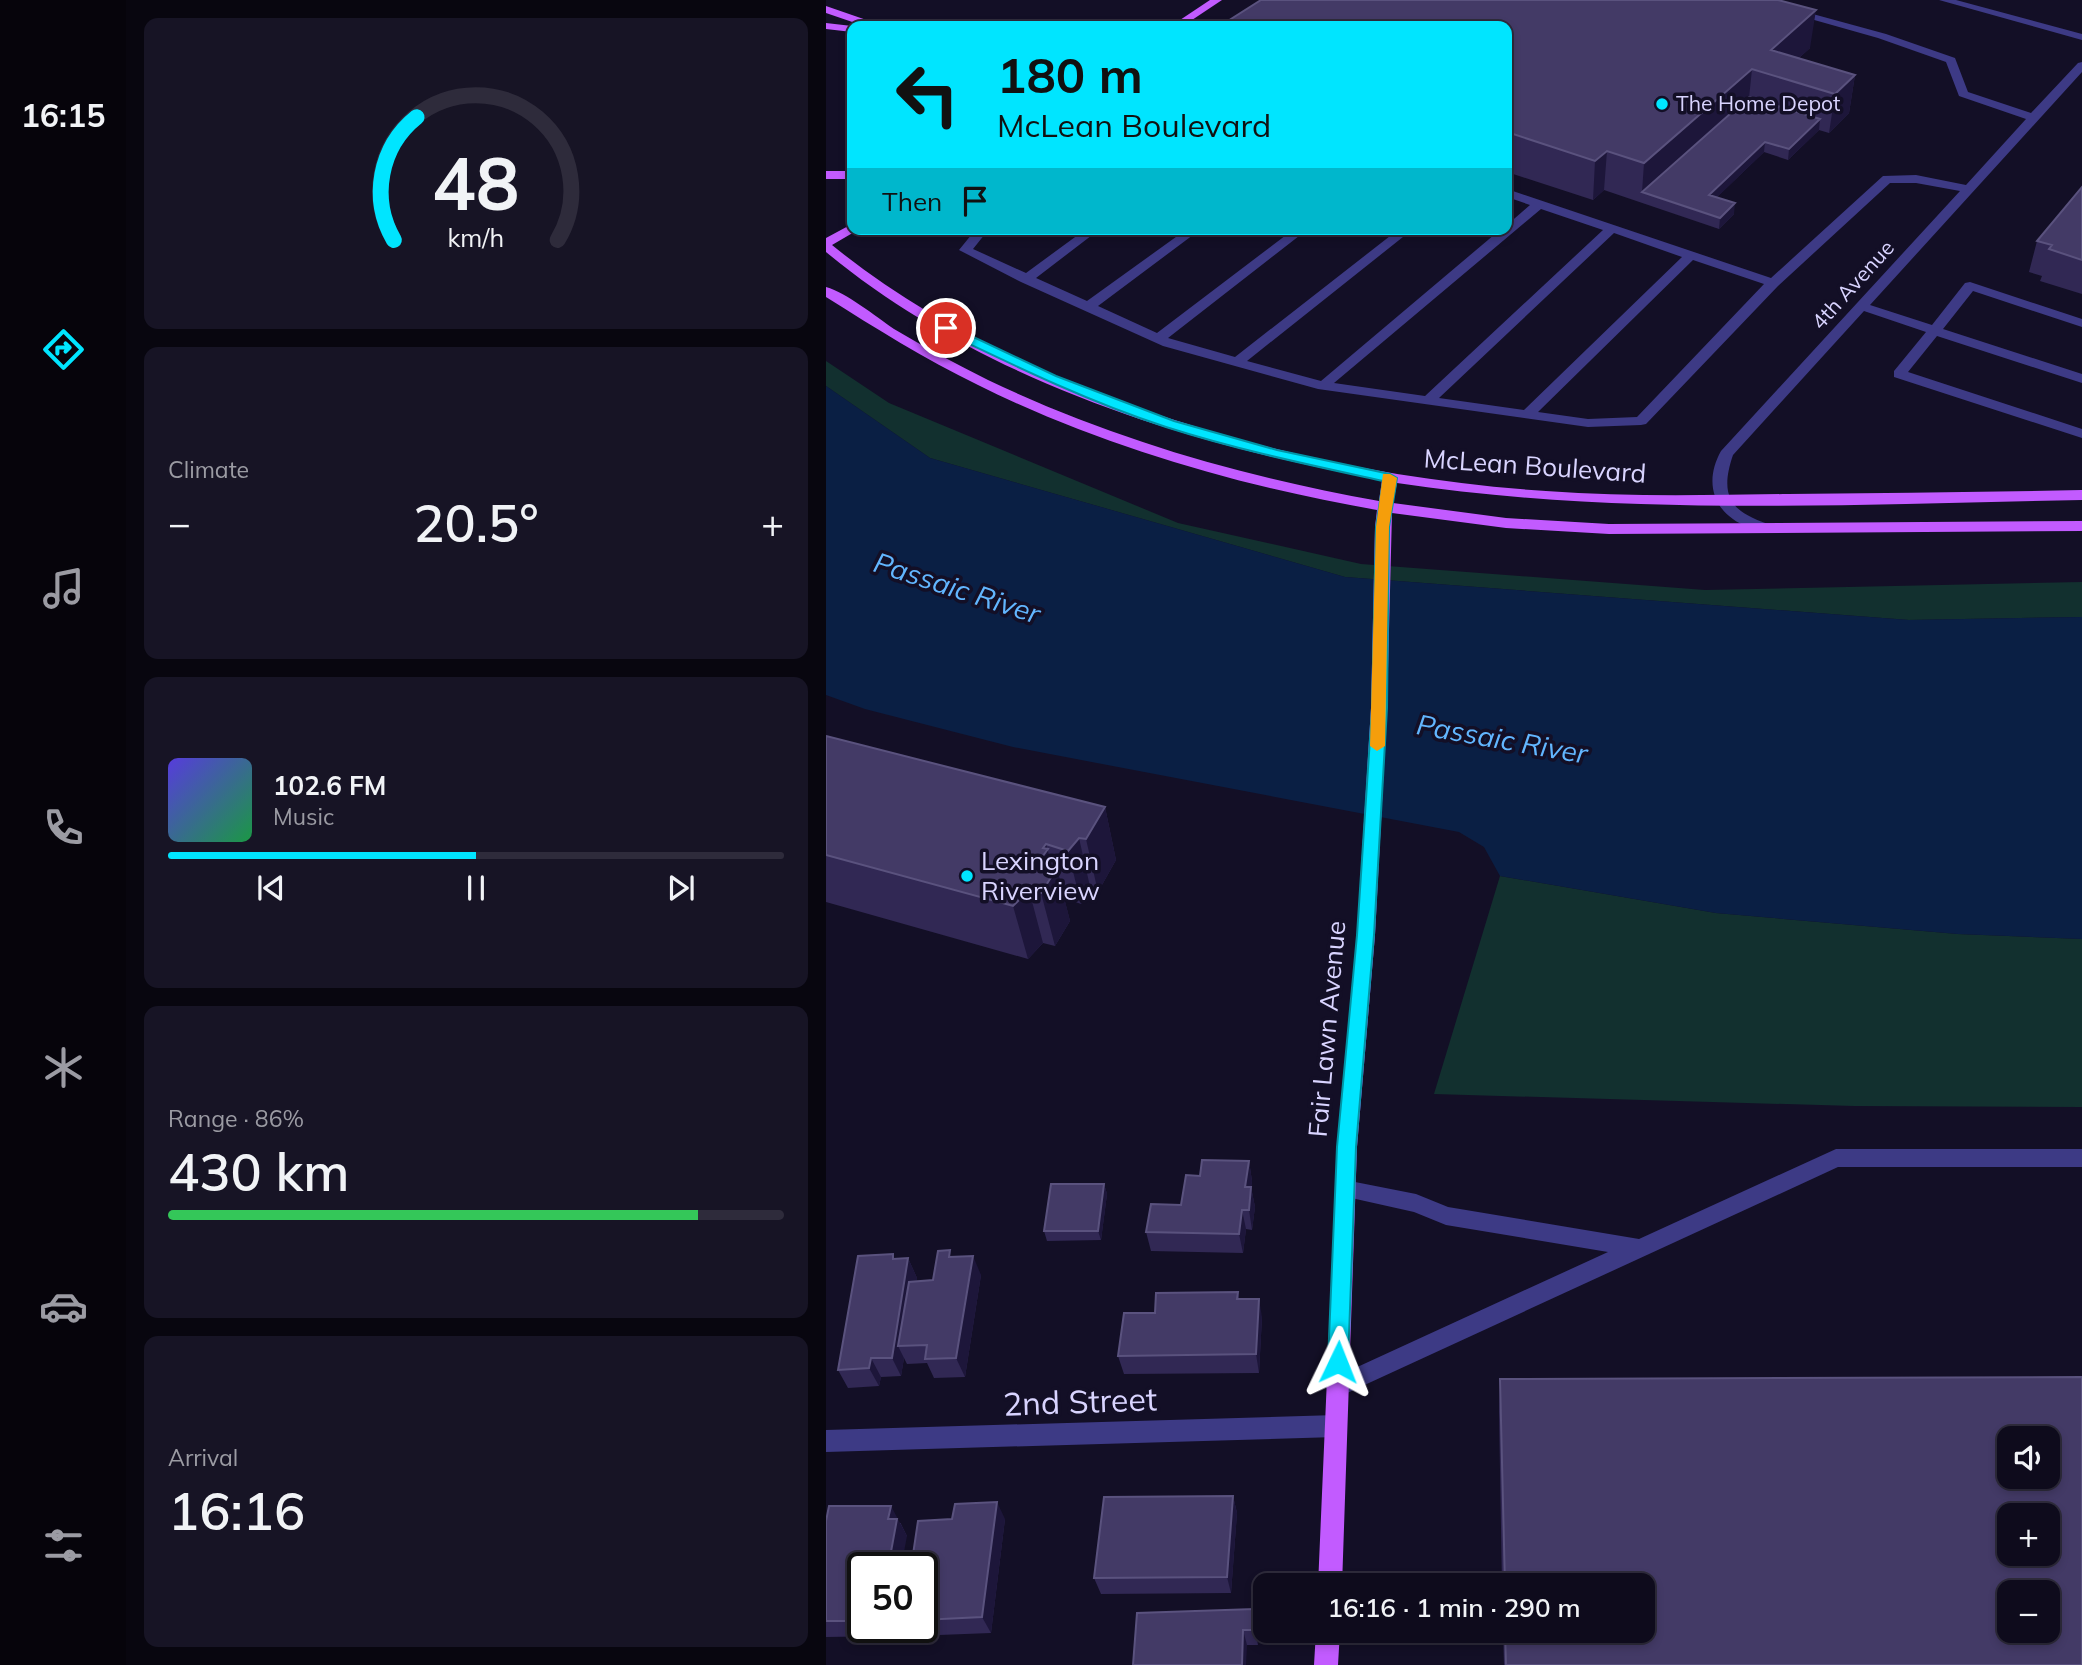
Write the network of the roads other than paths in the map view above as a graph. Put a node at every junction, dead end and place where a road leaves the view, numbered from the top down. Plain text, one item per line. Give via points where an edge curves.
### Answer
1 (1217, 0) edge
2 (1749, 0) edge
3 (1944, 0) edge
4 (826, 9) edge
5 (1194, 14) junction
6 (860, 21) edge
7 (1176, 21) edge
8 (1184, 21) edge
9 (826, 26) edge
10 (847, 28) edge
11 (2082, 37) edge
12 (2082, 65) edge
13 (2034, 118) junction
14 (826, 175) edge
15 (847, 175) edge
16 (1969, 189) junction
17 (1512, 195) edge
18 (1539, 204) junction
19 (1512, 227) edge
20 (1611, 229) junction
21 (847, 231) edge
22 (978, 235) edge
23 (1086, 235) edge
24 (1187, 235) edge
25 (1294, 235) edge
26 (1399, 235) edge
27 (1502, 235) edge
28 (826, 245) edge
29 (1690, 256) junction
30 (1026, 279) junction
31 (1773, 284) junction
32 (826, 291) edge
33 (1861, 306) junction
34 (1088, 307) junction
35 (2082, 323) edge
36 (1934, 331) junction
37 (1157, 338) junction
38 (1237, 362) junction
39 (2082, 379) edge
40 (1323, 386) junction
41 (1427, 402) junction
42 (1527, 415) junction
43 (2082, 434) edge
44 (1390, 478) junction
45 (2082, 495) edge
46 (1721, 500) junction
47 (1386, 506) junction
48 (2082, 526) edge
49 (1769, 529) junction
50 (2082, 1158) edge
51 (1345, 1189) junction
52 (1639, 1248) junction
53 (1337, 1387) junction
54 (1336, 1426) junction
55 (826, 1441) edge
56 (1330, 1573) edge
57 (1327, 1643) edge
58 (1326, 1665) edge

1 - 5 main road
2 - 13 street via 1951,60 1963,94
3 - 11 street
4 - 6 main road
5 - 7 main road
5 - 8 main road
9 - 10 main road
12 - 13 street, 4th Avenue
13 - 16 street, 4th Avenue
14 - 15 main road
16 - 31 street via 1916,179 1887,179
16 - 33 street, 4th Avenue
17 - 18 street
18 - 19 street
18 - 20 street
20 - 29 street
20 - 41 street
21 - 28 main road
22 - 30 street via 965,250
23 - 30 street
24 - 34 street
25 - 37 street
26 - 38 street
27 - 40 street
28 - 44 main road, McLean Boulevard via 853,270 928,318 1063,384 1196,433
29 - 31 street
29 - 42 street
30 - 34 street
31 - 42 street via 1641,421 1588,423
32 - 47 main road, McLean Boulevard via 894,336 977,380 1117,439 1298,491
33 - 36 street
33 - 46 street, 4th Avenue via 1726,454 1719,483
34 - 37 street
35 - 36 street via 1970,286
36 - 39 street
36 - 43 street via 1899,374
37 - 38 street
38 - 40 street
40 - 41 street
41 - 42 street
44 - 46 main road, McLean Boulevard via 1553,496
44 - 47 main road, Fair Lawn Avenue
45 - 46 main road, McLean Boulevard
46 - 49 street via 1731,514
47 - 49 main road, McLean Boulevard via 1580,528
47 - 51 main road, Fair Lawn Avenue via 1380,708
48 - 49 main road, McLean Boulevard
50 - 52 street via 1836,1158
51 - 52 street via 1416,1203 1447,1216
51 - 53 main road, Fair Lawn Avenue
52 - 53 street
53 - 54 main road, Fair Lawn Avenue
54 - 55 street, 2nd Street
54 - 56 main road, Fair Lawn Avenue
57 - 58 main road

